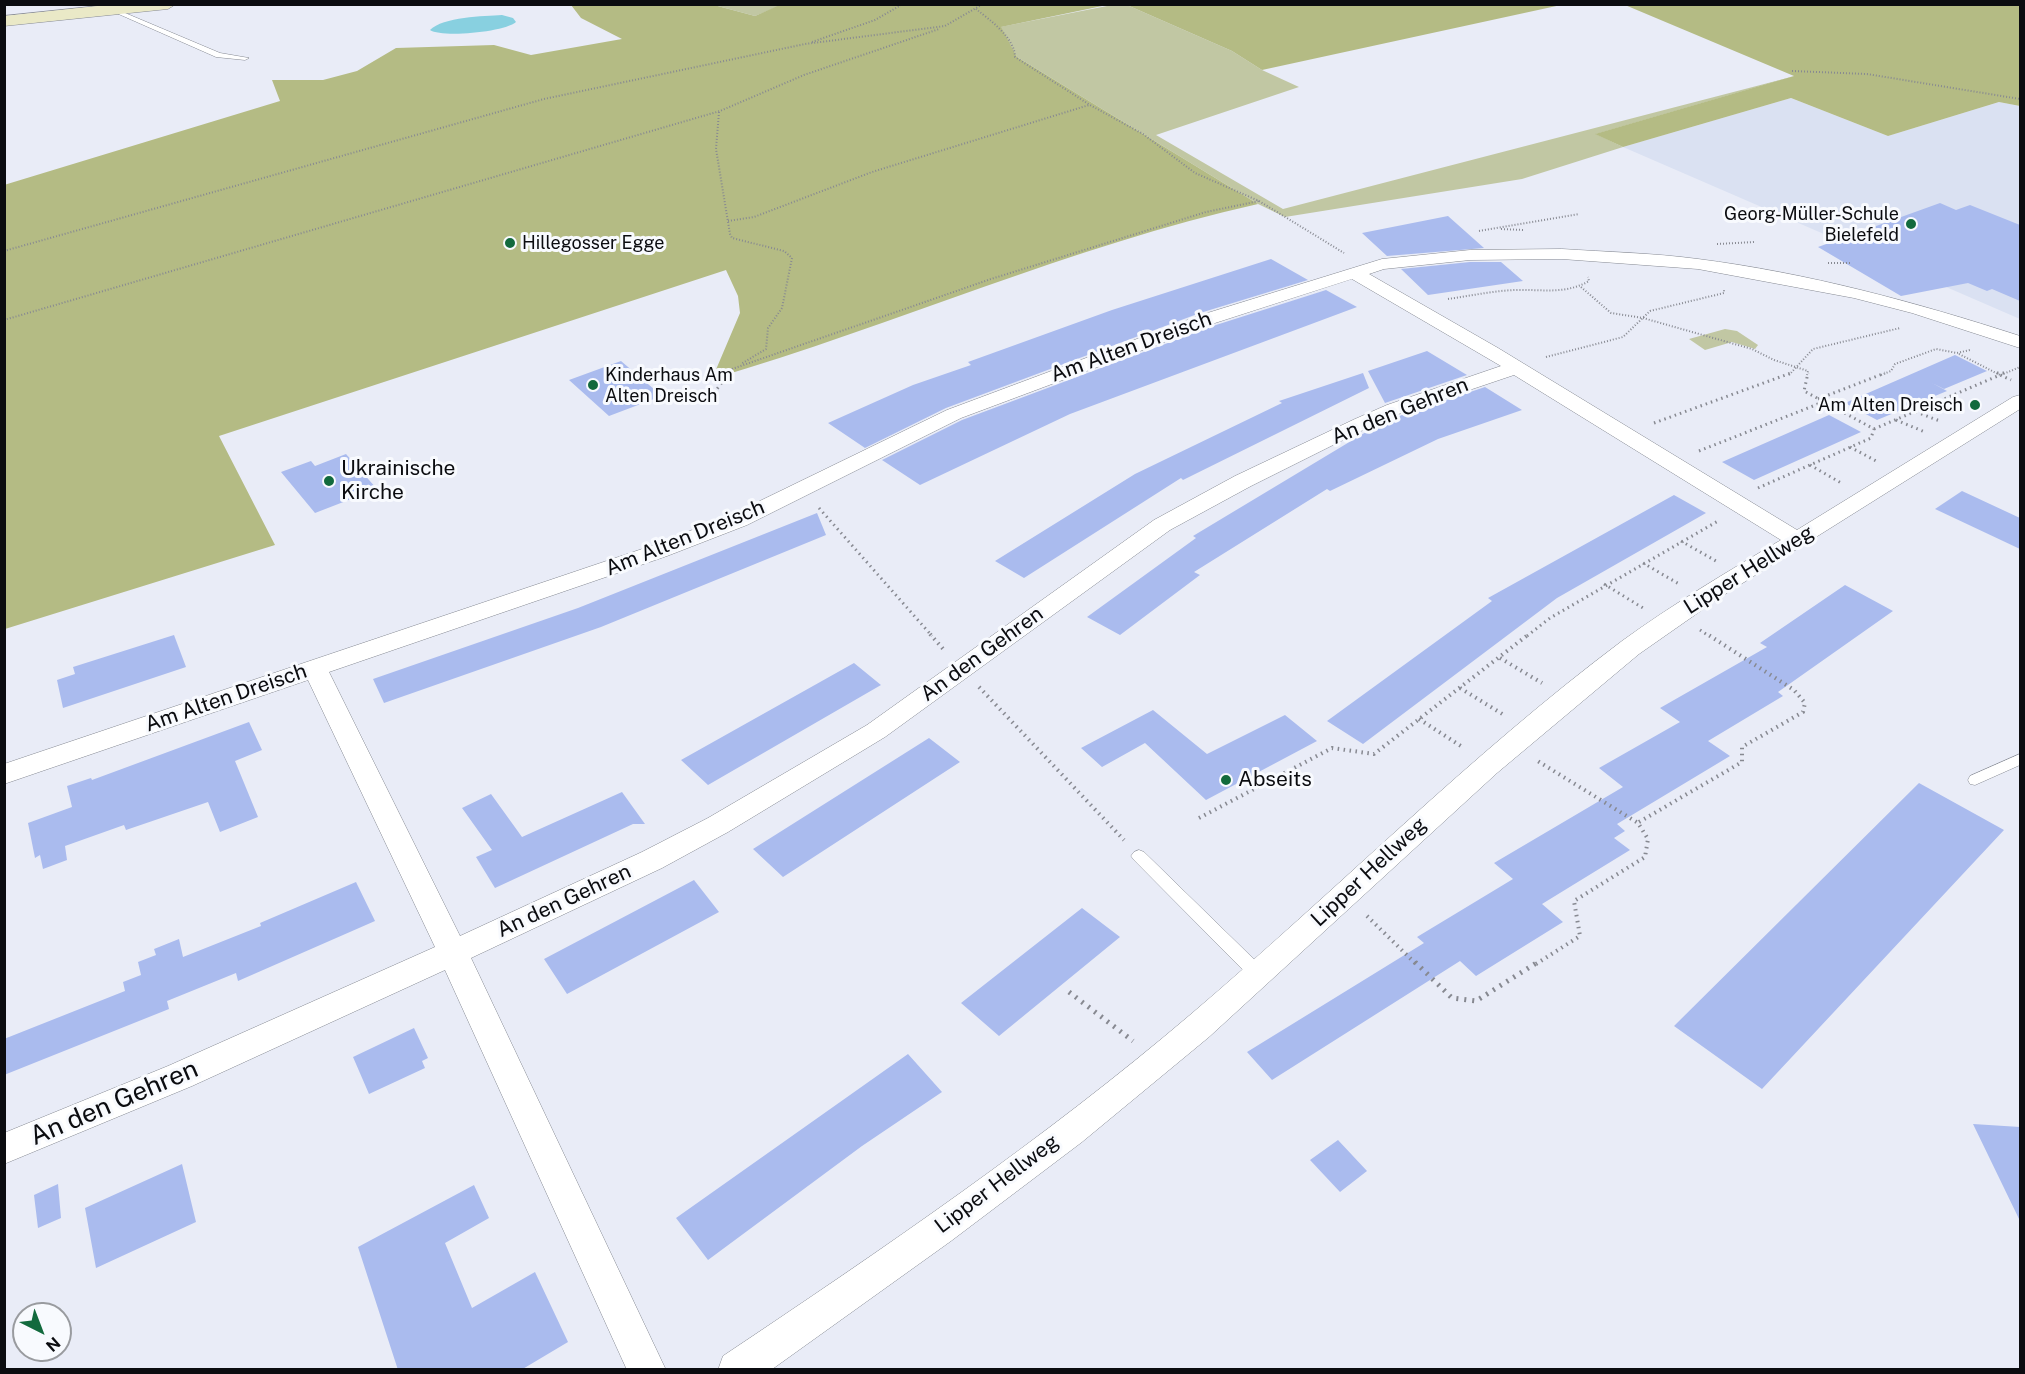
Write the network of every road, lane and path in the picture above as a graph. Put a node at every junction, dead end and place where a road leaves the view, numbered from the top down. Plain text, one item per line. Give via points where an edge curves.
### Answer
1 (168, 4) edge
2 (903, 4) edge
3 (983, 4) edge
4 (976, 9) junction
5 (116, 11) junction
6 (4, 21) edge
7 (945, 26) junction
8 (805, 44) junction
9 (245, 58) dead end
10 (1792, 71) dead end
11 (2020, 99) edge
12 (1090, 105) junction
13 (720, 111) junction
14 (1259, 201) junction
15 (728, 220) junction
16 (1494, 228) dead end
17 (1524, 230) dead end
18 (1755, 242) dead end
19 (1711, 247) dead end
20 (4, 251) edge
21 (1578, 254) junction
22 (1725, 268) junction
23 (1358, 270) junction
24 (1581, 287) junction
25 (1413, 307) junction
26 (1643, 318) junction
27 (4, 321) edge
28 (1894, 322) dead end
29 (2016, 340) edge
30 (1491, 352) junction
31 (1958, 354) junction
32 (1795, 366) junction
33 (2020, 367) edge
34 (1515, 368) junction
35 (732, 369) junction
36 (2000, 375) junction
37 (714, 393) dead end
38 (1818, 399) junction
39 (1823, 401) junction
40 (2020, 402) edge
41 (1645, 421) dead end
42 (1874, 429) junction
43 (1850, 447) junction
44 (1869, 458) dead end
45 (1671, 463) junction
46 (1809, 465) junction
47 (1834, 479) dead end
48 (1732, 500) junction
49 (1764, 519) junction
50 (1797, 540) junction
51 (1681, 541) junction
52 (1719, 562) dead end
53 (1642, 563) junction
54 (1604, 584) junction
55 (1681, 585) dead end
56 (1643, 608) dead end
57 (1677, 615) junction
58 (1499, 657) junction
59 (314, 667) junction
60 (1542, 682) dead end
61 (1460, 688) junction
62 (1502, 713) dead end
63 (1419, 719) junction
64 (1512, 746) junction
65 (1461, 747) dead end
66 (2020, 759) edge
67 (4, 774) edge
68 (1975, 780) dead end
69 (1199, 818) dead end
70 (1638, 823) junction
71 (1140, 856) dead end
72 (1344, 894) junction
73 (453, 953) junction
74 (1259, 975) junction
75 (1069, 992) dead end
76 (1116, 1028) dead end
77 (4, 1149) edge
78 (647, 1370) edge
79 (737, 1370) edge

1 - 5 street
2 - 8 path via 875,20
3 - 4 path
4 - 7 path
4 - 12 path via 1015,48 1015,57
5 - 6 street
5 - 9 lane via 219,56
7 - 8 path
7 - 13 path via 804,75
8 - 20 path via 544,99
10 - 11 path via 1867,74
12 - 14 path via 1143,134 1195,173
12 - 15 path via 872,172 754,217
13 - 15 path via 716,122 717,162
13 - 27 path
14 - 23 path via 1353,258
14 - 35 path via 1206,212 991,279
15 - 35 path via 732,238 784,251 792,258 782,308 768,328 766,349
16 - 17 path
18 - 19 path via 1722,242
21 - 22 street, Am Alten Dreisch
21 - 23 street, Am Alten Dreisch via 1470,255 1391,262
21 - 24 path via 1589,281
22 - 26 path via 1724,293 1650,311
22 - 29 street, Am Alten Dreisch via 1878,299
23 - 25 street
23 - 59 street, Am Alten Dreisch via 1151,339 962,411 739,520 659,551
24 - 25 path via 1538,293 1516,290
24 - 26 path via 1611,313
25 - 30 street
26 - 30 path via 1623,337 1537,360
26 - 32 path via 1752,349
28 - 32 path via 1904,328 1813,349
29 - 31 path
30 - 34 street
31 - 36 path
31 - 38 path via 1936,349
32 - 38 path via 1808,371 1804,391
32 - 41 path via 1788,376 1653,423
33 - 36 path
34 - 45 street
34 - 73 street, An den Gehren via 1372,419 1162,525 876,731 835,756 652,860
35 - 37 path
36 - 42 path
38 - 39 path
39 - 42 path
39 - 45 path
40 - 50 street, Lipper Hellweg
42 - 43 path via 1871,438
43 - 44 path
43 - 46 path
45 - 48 street
46 - 47 path
46 - 48 path
48 - 49 street
49 - 50 street
49 - 51 path via 1715,521
50 - 57 street, Lipper Hellweg
51 - 52 path
51 - 53 path
53 - 54 path
53 - 55 path
54 - 56 path
54 - 58 path
57 - 64 street, Lipper Hellweg via 1606,667
57 - 70 path via 1794,690 1805,703 1803,712 1742,747 1743,762
58 - 60 path
58 - 61 path
59 - 67 street, Am Alten Dreisch
59 - 73 street
61 - 62 path
61 - 63 path
63 - 65 path
63 - 69 path via 1374,754 1332,748
64 - 70 path
64 - 72 street, Lipper Hellweg
66 - 68 lane
70 - 72 path via 1648,839 1645,857 1574,901 1580,936 1476,1001 1452,998
71 - 74 lane
72 - 74 street, Lipper Hellweg
73 - 77 street, An den Gehren via 180,1076
73 - 78 street
74 - 79 street, Lipper Hellweg via 993,1189
75 - 76 path

